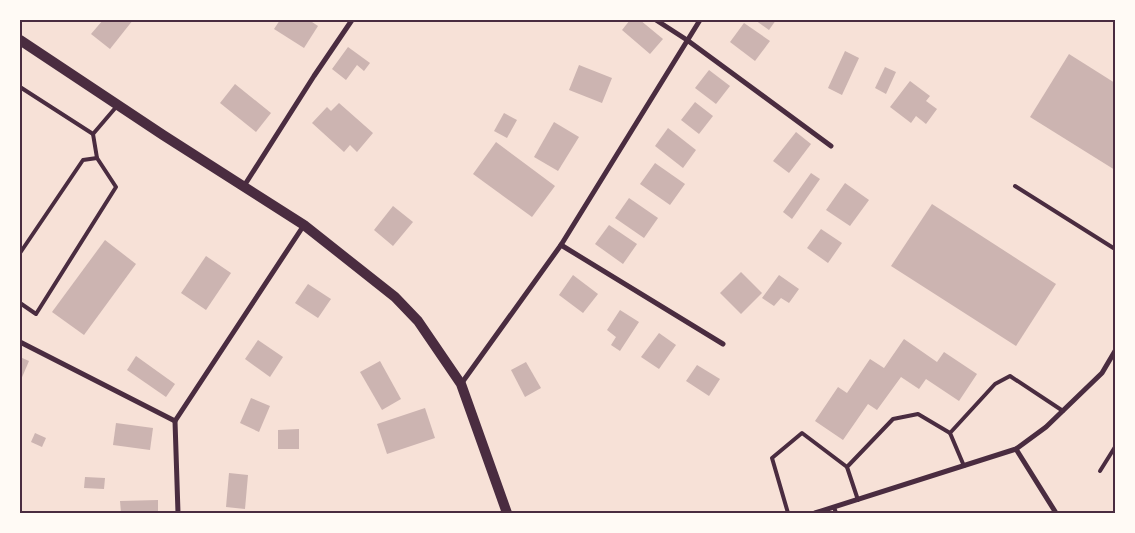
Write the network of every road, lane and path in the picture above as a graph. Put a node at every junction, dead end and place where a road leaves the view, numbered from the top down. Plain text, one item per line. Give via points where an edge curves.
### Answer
1 (352, 20) edge
2 (656, 20) edge
3 (700, 20) edge
4 (20, 40) edge
5 (686, 40) junction
6 (20, 87) edge
7 (119, 105) junction
8 (93, 134) junction
9 (831, 146) dead end
10 (96, 158) junction
11 (1015, 186) dead end
12 (244, 187) junction
13 (304, 225) junction
14 (561, 245) junction
15 (1115, 249) edge
16 (20, 253) edge
17 (20, 303) edge
18 (20, 342) edge
19 (723, 344) dead end
20 (1115, 351) edge
21 (461, 384) junction
22 (1062, 411) junction
23 (175, 421) junction
24 (950, 433) junction
25 (1115, 447) edge
26 (1016, 449) junction
27 (964, 466) junction
28 (847, 467) junction
29 (1100, 471) dead end
30 (858, 500) junction
31 (835, 510) edge
32 (178, 513) edge
33 (507, 513) edge
34 (788, 513) edge
35 (815, 513) edge
36 (1056, 513) edge

1 - 12 street
2 - 5 street
3 - 5 street
4 - 7 main road
5 - 9 street
5 - 14 street
6 - 8 lane
7 - 8 lane
7 - 12 main road
8 - 10 lane
10 - 16 lane via 83,160
10 - 17 lane via 116,187 36,314
11 - 15 lane
12 - 13 main road
13 - 21 main road via 395,297 418,321
13 - 23 street
14 - 19 street
14 - 21 street
18 - 23 street
20 - 22 street via 1102,373
21 - 33 main road
22 - 24 lane via 1010,376 995,384
22 - 26 street
23 - 32 street
24 - 27 lane
24 - 28 lane via 918,414 893,419
25 - 29 lane
26 - 27 street
26 - 36 street
27 - 30 street
28 - 30 lane
28 - 34 lane via 802,434 772,458
30 - 31 street
31 - 35 street

